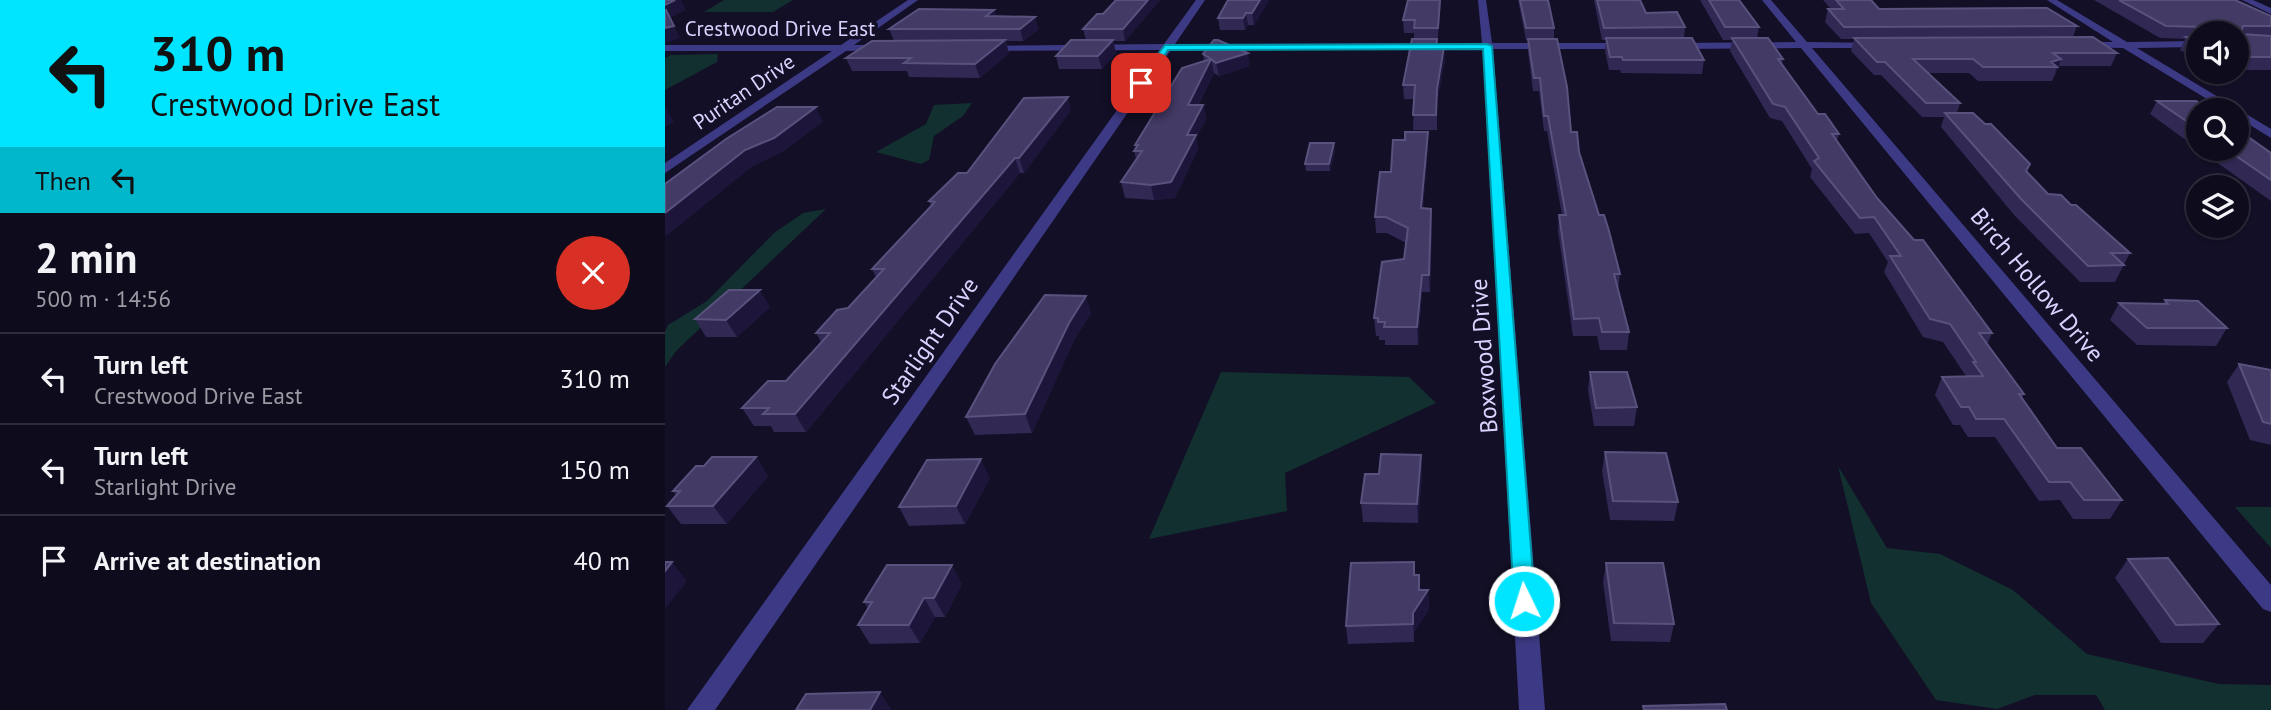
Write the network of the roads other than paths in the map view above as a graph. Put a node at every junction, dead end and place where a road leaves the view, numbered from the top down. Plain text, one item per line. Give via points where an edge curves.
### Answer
1 (914, 0) edge
2 (1201, 0) edge
3 (1482, 0) edge
4 (1766, 0) edge
5 (2051, 0) edge
6 (2246, 0) edge
7 (2271, 11) edge
8 (2186, 44) edge
9 (1803, 45) junction
10 (1887, 45) edge
11 (2069, 45) edge
12 (2124, 45) junction
13 (1487, 46) junction
14 (1639, 46) edge
15 (1666, 46) edge
16 (1165, 47) junction
17 (665, 48) edge
18 (842, 48) junction
19 (896, 48) edge
20 (977, 48) edge
21 (2213, 98) edge
22 (2249, 120) edge
23 (2271, 134) edge
24 (665, 169) edge
25 (2271, 602) edge
26 (700, 710) edge
27 (1532, 710) edge

1 - 18 street, Puritan Drive
2 - 16 street, Starlight Drive
3 - 13 street, Boxwood Drive
4 - 9 street, Birch Hollow Drive
5 - 12 street
6 - 7 street
8 - 12 street
9 - 10 street
9 - 15 street
9 - 25 street, Birch Hollow Drive
11 - 12 street
12 - 21 street
13 - 14 street
13 - 16 street
13 - 27 street, Boxwood Drive
16 - 20 street
16 - 26 street, Starlight Drive
17 - 18 street, Crestwood Drive East
18 - 19 street, Crestwood Drive East
18 - 24 street, Puritan Drive
22 - 23 street

